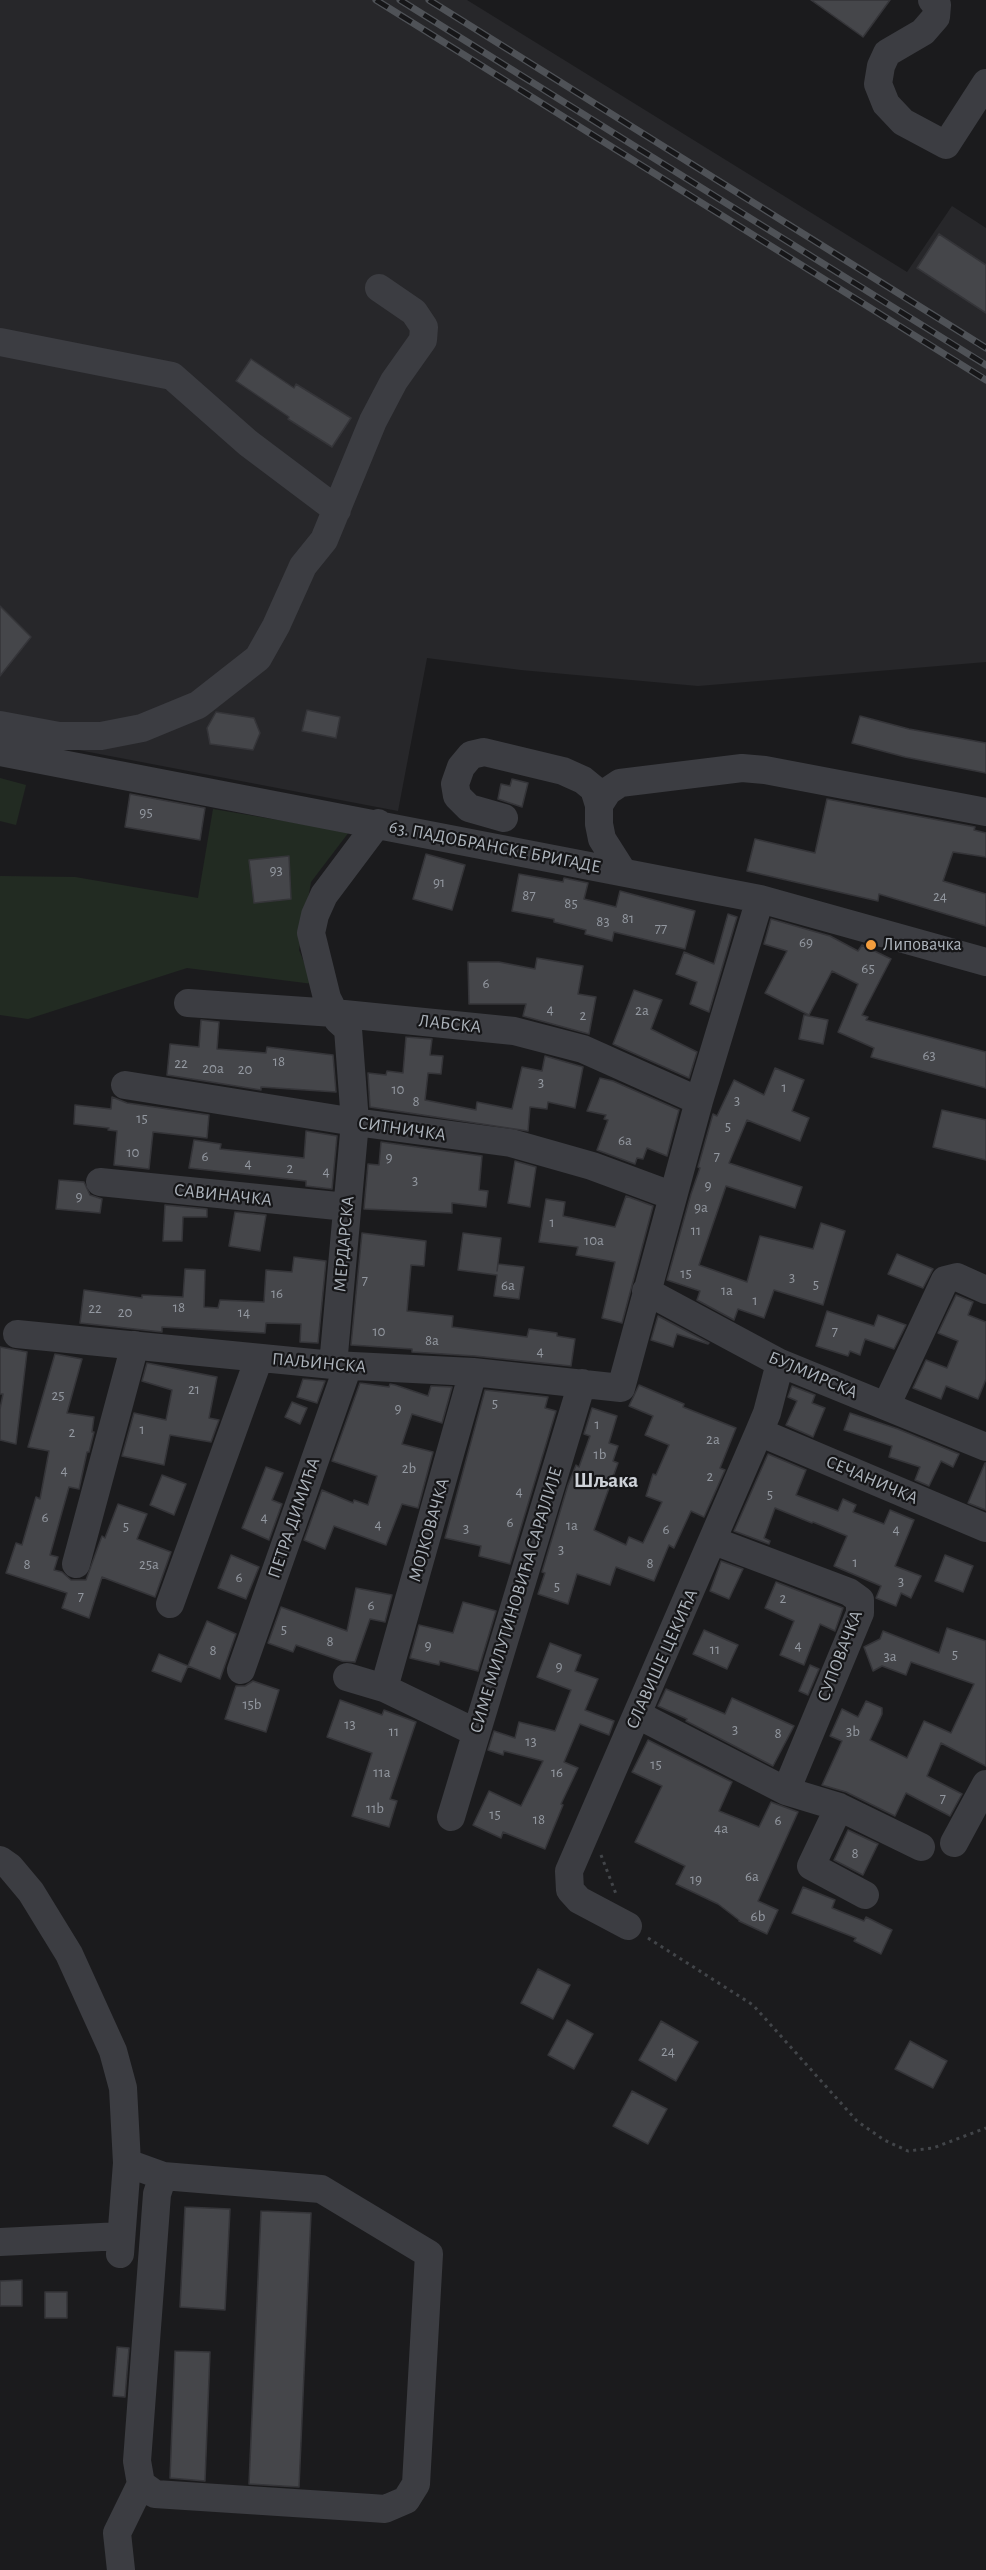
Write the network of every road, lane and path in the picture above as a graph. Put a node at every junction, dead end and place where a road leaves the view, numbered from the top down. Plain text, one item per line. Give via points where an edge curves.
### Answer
1 (932, 0) edge
2 (986, 83) edge
3 (379, 288) dead end
4 (0, 342) edge
5 (337, 510) junction
6 (0, 725) edge
7 (0, 752) edge
8 (599, 805) junction
9 (986, 812) edge
10 (504, 818) dead end
11 (378, 823) junction
12 (623, 872) junction
13 (760, 899) junction
14 (986, 962) edge
15 (188, 1003) dead end
16 (334, 1013) junction
17 (125, 1085) dead end
18 (699, 1101) junction
19 (355, 1122) junction
20 (100, 1182) dead end
21 (673, 1196) junction
22 (347, 1208) junction
23 (986, 1290) edge
24 (646, 1291) junction
25 (17, 1334) dead end
26 (135, 1345) junction
27 (259, 1358) junction
28 (780, 1364) junction
29 (340, 1366) junction
30 (473, 1372) junction
31 (582, 1383) junction
32 (886, 1406) junction
33 (759, 1432) junction
34 (986, 1447) edge
35 (986, 1528) edge
36 (714, 1541) junction
37 (76, 1564) dead end
38 (170, 1604) dead end
39 (241, 1670) dead end
40 (346, 1677) dead end
41 (384, 1688) junction
42 (638, 1715) junction
43 (476, 1732) junction
44 (986, 1784) edge
45 (786, 1791) junction
46 (839, 1807) junction
47 (451, 1817) dead end
48 (589, 1826) junction
49 (954, 1843) dead end
50 (921, 1846) dead end
51 (0, 1860) edge
52 (865, 1895) dead end
53 (628, 1926) junction
54 (986, 2128) edge
55 (127, 2163) junction
56 (163, 2176) junction
57 (0, 2242) edge
58 (141, 2484) junction
59 (121, 2570) edge

1 - 2 street via 938,5 936,17 923,32 887,53 881,66 878,84 886,104 903,122 946,145
3 - 5 street via 414,312 424,327 423,340 394,381 373,421
4 - 5 street via 172,376 248,443
5 - 6 street via 324,540 303,566 258,658 198,705 142,728 101,736 59,736
7 - 11 street, 63. ПАДОБРАНСКЕ БРИГАДЕ
8 - 9 street via 620,783 742,768
8 - 10 street via 594,789 563,771 484,752 471,755 455,784 458,796 469,808
8 - 12 street via 602,839
11 - 12 street, 63. ПАДОБРАНСКЕ БРИГАДЕ
11 - 16 street, МЕРДАРСКА via 324,895 312,925 318,969
12 - 13 street, 63. ПАДОБРАНСКЕ БРИГАДЕ
13 - 14 street, 63. ПАДОБРАНСКЕ БРИГАДЕ
13 - 18 street
15 - 16 street, ЛАБСКА
16 - 18 street, ЛАБСКА via 514,1031 584,1049
16 - 19 street, МЕРДАРСКА via 348,1029
17 - 19 street, СИТНИЧКА
18 - 21 street
19 - 21 street, СИТНИЧКА via 511,1143 592,1166
19 - 22 street, МЕРДАРСКА
20 - 22 street, САВИНАЧКА
21 - 24 street
22 - 29 street, МЕРДАРСКА
23 - 32 street via 957,1277 945,1280
24 - 28 street, БУЈМИРСКА
24 - 31 street, ПАЉИНСКА via 621,1388
25 - 26 street, ПАЉИНСКА
26 - 27 street, ПАЉИНСКА
26 - 37 street
27 - 29 street, ПАЉИНСКА
27 - 38 street
28 - 32 street, БУЈМИРСКА
28 - 33 street, СЛАВИШЕ ЦЕКИЋА
29 - 30 street, ПАЉИНСКА
29 - 39 street, ПЕТРА ДИМИЋА
30 - 31 street, ПАЉИНСКА
30 - 41 street, МОЈКОВАЧКА
31 - 43 street, СИМЕ МИЛУТИНОВИЋА САРАЈЛИЈЕ
32 - 34 street, БУЈМИРСКА
33 - 35 street, СЕЧАНИЧКА
33 - 36 street, СЛАВИШЕ ЦЕКИЋА
36 - 42 street, СЛАВИШЕ ЦЕКИЋА
36 - 45 street, СУПОВАЧКА via 849,1592 860,1600 860,1613
40 - 41 street
41 - 43 street
42 - 45 street
42 - 48 street, СЛАВИШЕ ЦЕКИЋА
43 - 47 street, СИМЕ МИЛУТИНОВИЋА САРАЈЛИЈЕ
44 - 49 street
45 - 46 street
46 - 50 street
46 - 52 street via 811,1866
48 - 53 path
48 - 53 street, СЛАВИШЕ ЦЕКИЋА via 569,1871 570,1890 579,1900
51 - 55 street via 31,1892 69,1954 113,2051 123,2088
53 - 54 path via 753,2005 858,2121 884,2140 908,2151 933,2148
55 - 56 street
55 - 57 street via 121,2245
56 - 58 street via 156,2194 137,2461
56 - 58 street via 321,2189 429,2254 416,2484 406,2500 385,2509 155,2494
58 - 59 street via 117,2533

